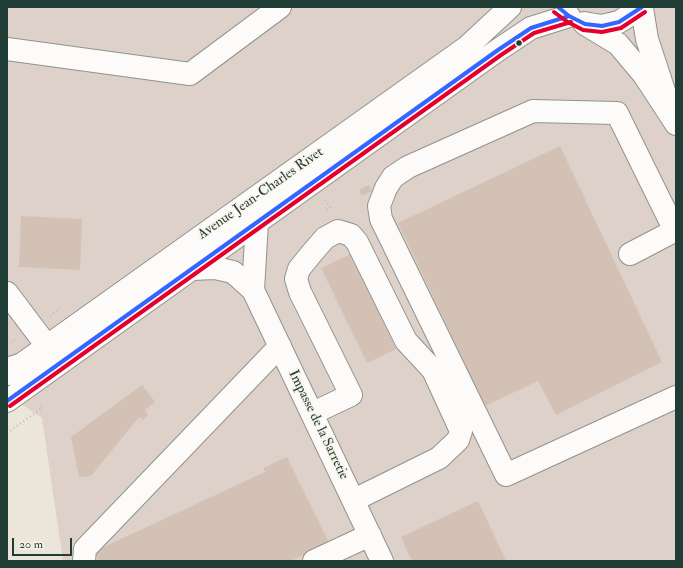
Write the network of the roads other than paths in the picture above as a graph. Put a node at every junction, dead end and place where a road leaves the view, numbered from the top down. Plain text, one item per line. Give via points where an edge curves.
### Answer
1 (280, 7) edge
2 (510, 7) edge
3 (642, 7) edge
4 (570, 16) edge
5 (7, 49) edge
6 (674, 121) edge
7 (257, 222) junction
8 (675, 231) edge
9 (630, 254) dead end
10 (192, 269) junction
11 (253, 290) junction
12 (7, 293) edge
13 (47, 346) junction
14 (280, 346) junction
15 (12, 369) edge
16 (676, 397) edge
17 (7, 401) edge
18 (312, 414) junction
19 (354, 500) junction
20 (370, 535) junction
21 (84, 561) edge
22 (314, 561) edge
23 (382, 561) edge

1 - 5 main road via 190,74
2 - 13 main road, Avenue Jean-Charles Rivet via 467,47
3 - 4 main road via 619,22 602,26
3 - 6 main road via 647,39
4 - 6 main road via 618,44 644,75
4 - 7 main road, Avenue Jean-Charles Rivet via 531,28
7 - 10 main road, Avenue Jean-Charles Rivet
7 - 11 main road
8 - 9 main road
8 - 16 main road via 617,113 533,112 408,167 393,177 379,206 382,219 506,475
10 - 11 main road via 215,268 233,272
10 - 17 main road, Avenue Jean-Charles Rivet
11 - 14 main road, Impasse de la Sarretie
12 - 13 main road
13 - 15 main road, Avenue Jean-Charles Rivet
14 - 18 main road, Impasse de la Sarretie
14 - 21 main road via 84,549
18 - 19 main road, Impasse de la Sarretie
18 - 19 main road via 350,395 296,283 299,269 325,238 338,231 351,235 361,249 406,340 433,370 461,431 458,440 439,458
19 - 20 main road, Impasse de la Sarretie
20 - 22 main road
20 - 23 main road, Impasse de la Sarretie

